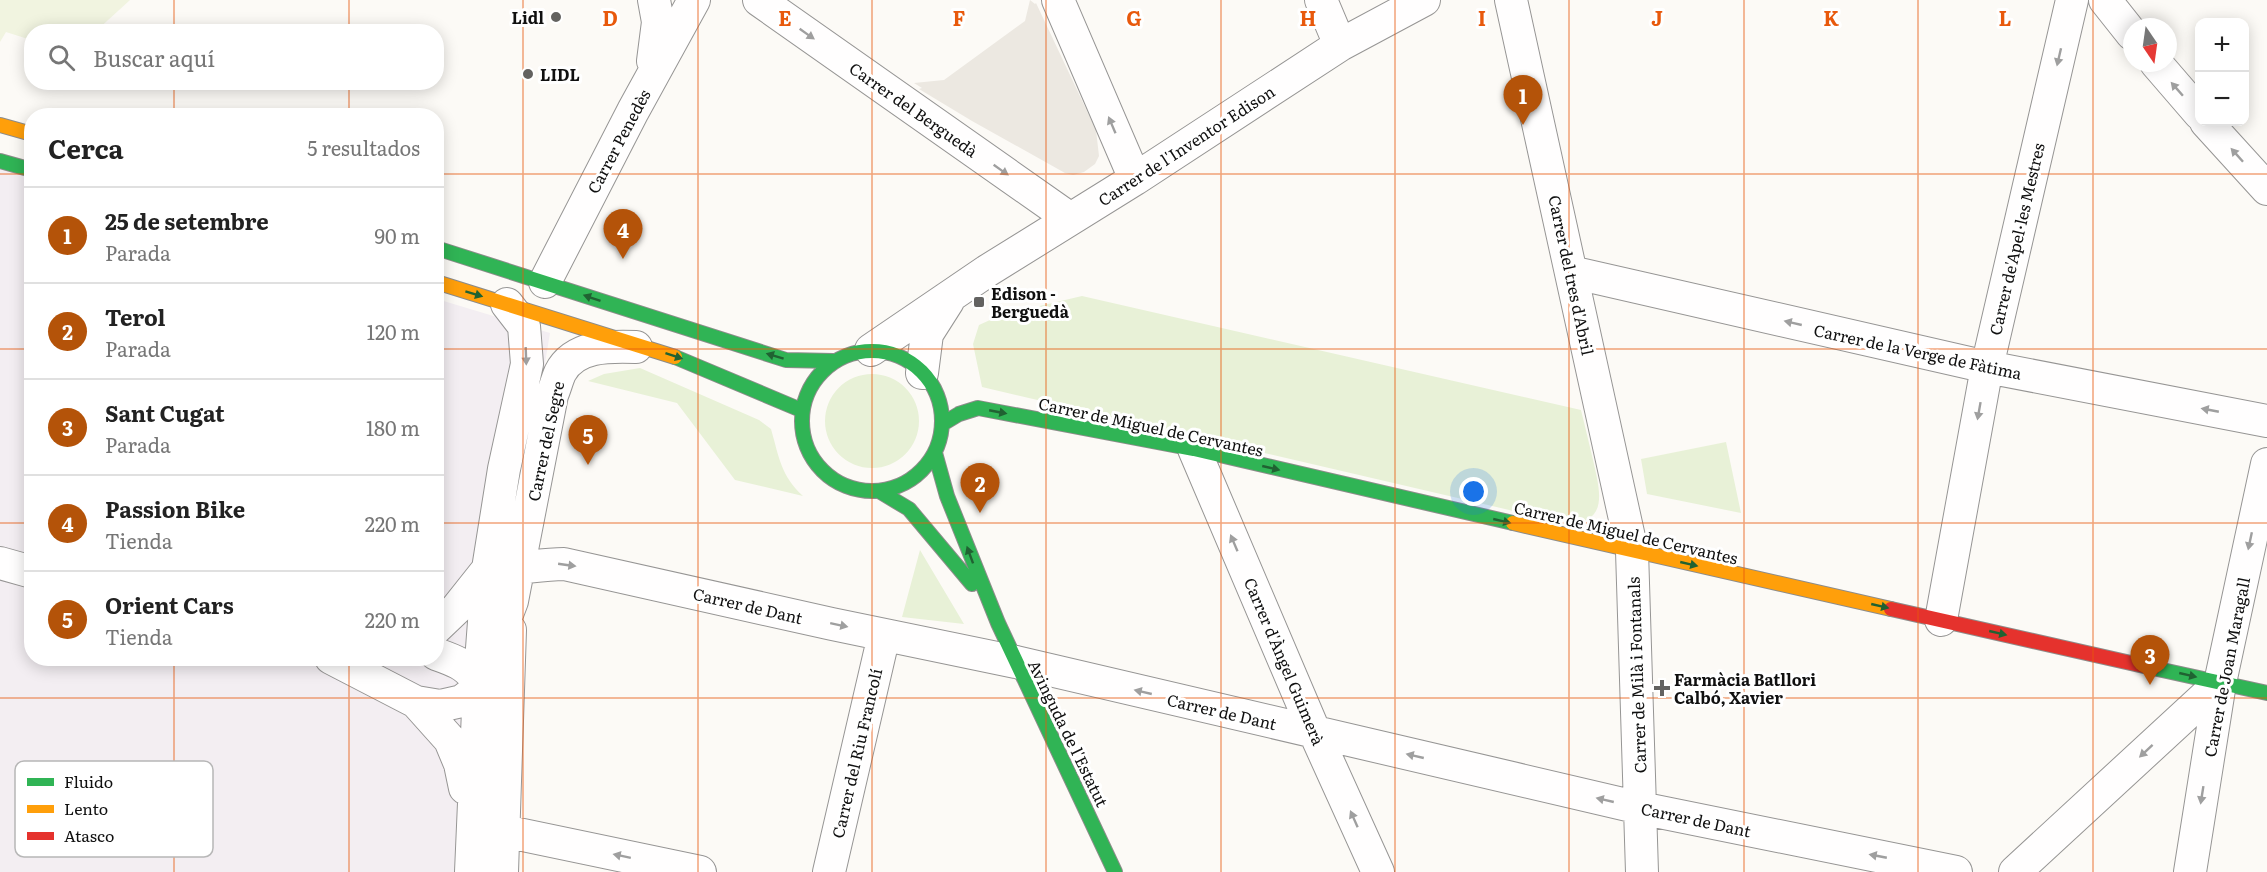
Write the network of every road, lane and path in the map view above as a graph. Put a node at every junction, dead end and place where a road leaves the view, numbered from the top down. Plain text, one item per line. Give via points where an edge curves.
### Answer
1 (654, 0) edge
2 (694, 0) edge
3 (759, 0) edge
4 (1058, 0) edge
5 (1321, 0) edge
6 (1424, 0) edge
7 (1511, 0) edge
8 (2072, 0) edge
9 (2105, 0) edge
10 (2123, 23) edge
11 (1340, 45) junction
12 (2164, 72) edge
13 (642, 95) junction
14 (2195, 109) edge
15 (0, 125) edge
16 (2210, 126) edge
17 (24, 132) edge
18 (0, 161) edge
19 (24, 168) edge
20 (1135, 179) junction
21 (2267, 189) edge
22 (1069, 218) junction
23 (444, 250) edge
24 (1571, 272) junction
25 (545, 282) junction
26 (444, 284) edge
27 (951, 296) junction
28 (507, 304) junction
29 (645, 347) junction
30 (871, 350) junction
31 (833, 362) junction
32 (1987, 367) junction
33 (922, 373) junction
34 (801, 410) junction
35 (2267, 421) edge
36 (944, 423) junction
37 (1194, 449) junction
38 (934, 453) junction
39 (2267, 464) edge
40 (879, 491) junction
41 (1632, 551) junction
42 (0, 563) edge
43 (488, 569) junction
44 (519, 569) junction
45 (24, 570) edge
46 (512, 601) junction
47 (992, 609) junction
48 (444, 620) edge
49 (1941, 620) junction
50 (884, 634) junction
51 (444, 657) edge
52 (1016, 662) junction
53 (346, 666) edge
54 (2220, 683) junction
55 (478, 688) junction
56 (2267, 693) edge
57 (416, 702) junction
58 (1315, 733) junction
59 (505, 787) junction
60 (1640, 808) junction
61 (504, 831) junction
62 (472, 835) junction
63 (471, 872) edge
64 (502, 872) edge
65 (700, 872) edge
66 (829, 872) edge
67 (1115, 872) edge
68 (1378, 872) edge
69 (1642, 872) edge
70 (1956, 872) edge
71 (2015, 872) edge
72 (2190, 872) edge

1 - 13 street via 658,22 656,53
2 - 13 street, Carrer Penedès
3 -> 22 street, Carrer del Berguedà
20 -> 4 street
5 - 11 street
6 - 11 street, Carrer de l'Inventor Edison
7 - 24 street, Carrer del tres d'Abril
8 -> 32 street, Carrer de'Apel·les Mestres
9 - 10 street
11 - 20 street, Carrer de l'Inventor Edison
14 -> 12 street
13 - 25 street, Carrer Penedès
15 - 17 main road
21 -> 16 street
18 - 19 main road
20 - 22 street, Carrer de l'Inventor Edison
22 - 27 street, Carrer de l'Inventor Edison
23 - 25 main road
32 -> 24 street, Carrer de la Verge de Fàtima
24 - 41 street, Carrer del tres d'Abril
31 -> 25 main road via 786,360
26 -> 28 main road
27 - 30 street, Carrer de l'Inventor Edison
27 - 33 street, Carrer de l'Inventor Edison via 927,334
28 - 29 main road
28 -> 43 street, Carrer del Segre via 524,326 527,364
29 -> 34 main road via 714,371
29 - 44 street, Carrer del Segre via 597,347 577,355 561,371 552,395
30 - 31 main road
30 - 33 main road via 897,355
31 - 34 main road via 813,381
35 -> 32 street, Carrer de la Verge de Fàtima
32 -> 49 street, Carrer de'Apel·les Mestres
33 - 36 main road via 937,392
34 - 40 main road via 804,442 820,470 855,490
36 -> 37 main road, Carrer de Miguel de Cervantes via 978,408
36 - 38 main road
37 -> 41 main road, Carrer de Miguel de Cervantes
58 -> 37 street, Carrer d'Àngel Guimerà
38 - 40 main road via 913,478
47 -> 38 main road, Avinguda de l'Estatut via 940,482
39 -> 54 street, Carrer de Joan Maragall
40 - 47 main road, Avinguda de l'Estatut via 909,509
41 -> 49 main road, Carrer de Miguel de Cervantes
41 - 60 street, Carrer de Milà i Fontanals
42 - 45 street
43 - 44 street, Carrer de Dant
43 - 48 street, Carrer del Segre
43 - 55 street, Carrer del Segre
44 - 46 street, Carrer del Segre
44 -> 50 street, Carrer de Dant via 564,564
46 - 55 street, Carrer del Segre
46 - 59 street, Carrer del Segre
47 - 52 main road, Avinguda de l'Estatut
49 -> 54 main road, Carrer de Miguel de Cervantes
50 - 52 street, Carrer de Dant
50 - 66 street, Carrer del Riu Francolí
51 - 55 street, Carrer del Segre via 466,668
58 -> 52 street, Carrer de Dant
52 - 67 main road, Avinguda de l'Estatut
53 - 57 street
54 - 56 main road, Carrer de Miguel de Cervantes
54 -> 71 street
54 -> 72 street, Carrer de Joan Maragall
55 - 57 street via 462,701 440,706
55 - 59 street, Carrer del Segre via 492,714
55 - 62 street, Carrer del Segre
57 - 62 street, Carrer del Segre via 450,740 460,764
60 -> 58 street, Carrer de Dant
68 -> 58 street, Carrer d'Àngel Guimerà
59 - 61 street, Carrer del Segre
60 - 69 street, Carrer de Milà i Fontanals
70 -> 60 street, Carrer de Dant
61 - 64 street, Carrer del Segre
65 -> 61 street
62 - 63 street, Carrer del Segre

